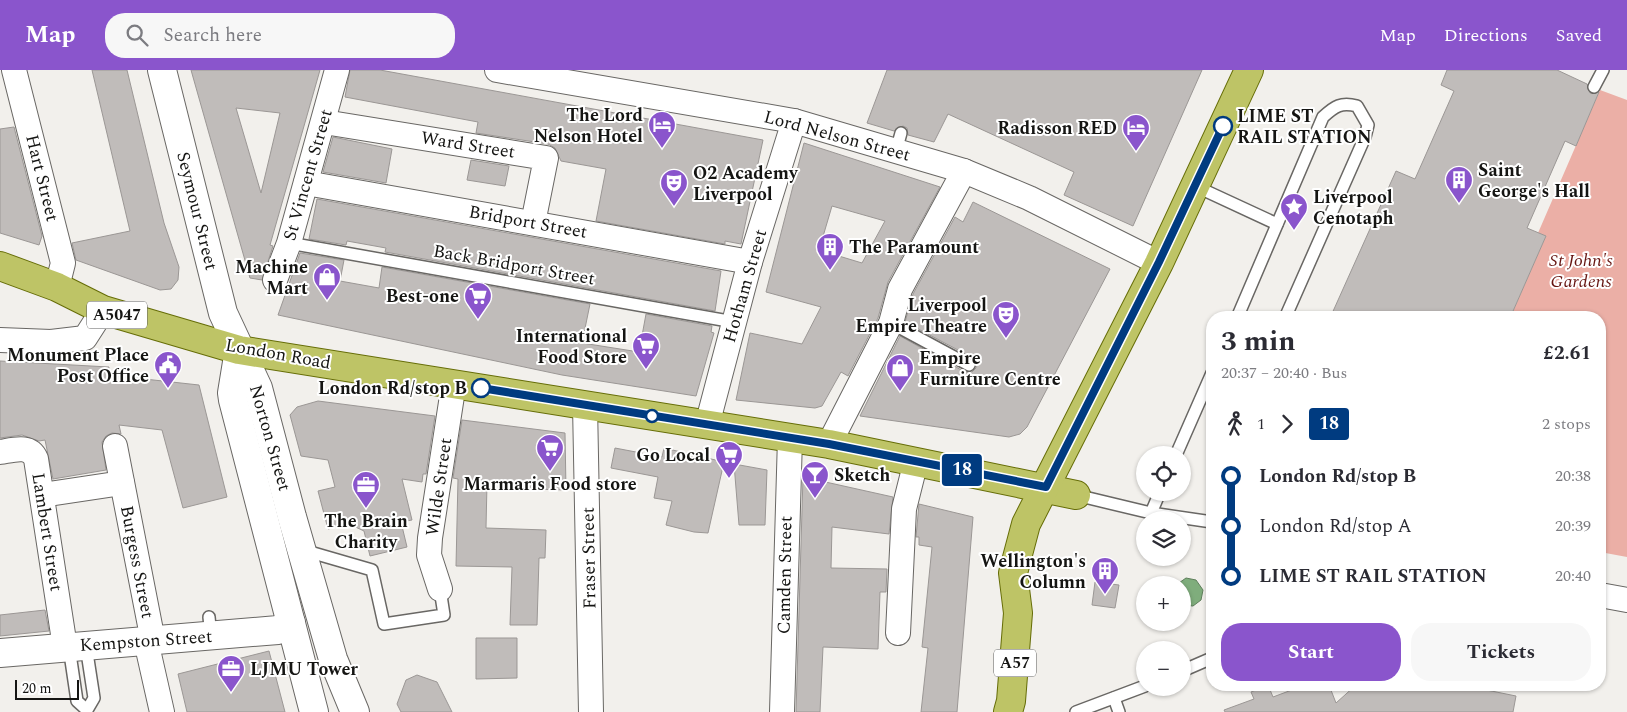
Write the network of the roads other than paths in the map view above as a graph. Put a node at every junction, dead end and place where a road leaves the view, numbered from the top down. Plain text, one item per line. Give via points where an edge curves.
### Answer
1 (14, 70) edge
2 (162, 70) edge
3 (337, 70) edge
4 (496, 70) edge
5 (1249, 70) edge
6 (1603, 70) edge
7 (1594, 87) dead end
8 (794, 120) junction
9 (324, 122) junction
10 (964, 171) junction
11 (306, 183) junction
12 (1195, 186) junction
13 (533, 223) junction
14 (1277, 224) junction
15 (289, 243) junction
16 (750, 262) junction
17 (1159, 262) junction
18 (0, 266) edge
19 (275, 280) dead end
20 (57, 287) junction
21 (103, 310) junction
22 (1239, 311) edge
23 (1288, 311) edge
24 (734, 322) junction
25 (890, 323) junction
26 (0, 340) edge
27 (239, 350) junction
28 (969, 364) dead end
29 (454, 383) junction
30 (1206, 386) edge
31 (585, 405) junction
32 (707, 425) junction
33 (790, 438) junction
34 (829, 444) junction
35 (115, 446) dead end
36 (1180, 446) edge
37 (0, 452) edge
38 (916, 461) junction
39 (122, 483) junction
40 (1046, 487) junction
41 (42, 495) junction
42 (1076, 495) joint
43 (1143, 511) edge
44 (1191, 519) edge
45 (1206, 521) edge
46 (301, 550) junction
47 (440, 589) joint
48 (1606, 596) edge
49 (1627, 600) edge
50 (291, 623) junction
51 (898, 633) dead end
52 (149, 641) junction
53 (73, 646) junction
54 (0, 653) edge
55 (1206, 661) edge
56 (1191, 667) edge
57 (1136, 689) edge
58 (1114, 698) junction
59 (162, 712) edge
60 (314, 712) edge
61 (355, 712) edge
62 (591, 712) edge
63 (782, 712) edge
64 (1008, 712) edge
65 (1076, 712) edge
66 (1119, 712) edge

1 - 20 street, Hart Street via 63,263
2 - 27 main road, Seymour Street via 223,312
3 - 9 street, St Vincent Street
4 - 8 street, Lord Nelson Street
5 - 12 main road
6 - 7 lane
8 - 10 street, Lord Nelson Street via 898,142
8 - 16 street, Hotham Street
9 - 11 street, St Vincent Street
9 - 13 street, Ward Street via 546,158
10 - 17 street, Lord Nelson Street via 1029,198
10 - 25 street via 900,289
11 - 13 street, Bridport Street
11 - 15 street, St Vincent Street
12 - 14 lane
12 - 17 main road
13 - 16 street, Bridport Street
14 - 22 lane
14 - 23 lane via 1324,118 1334,106 1357,106 1368,125 1366,137
15 - 19 street, St Vincent Street
15 - 24 lane, Back Bridport Street
16 - 24 street, Hotham Street
17 - 40 main road
18 - 20 main road, London Road / A5047
20 - 21 main road, London Road / A5047
21 - 26 street via 85,338 51,342
21 - 27 main road, London Road / A5047
24 - 32 street, Hotham Street
25 - 28 lane
25 - 34 street
27 - 29 main road, London Road / A5047
27 - 46 main road, Norton Street via 258,388
27 - 50 main road, Norton Street via 232,393
29 - 31 main road, London Road / A5047
29 - 47 street, Wilde Street via 429,555
30 - 36 lane
31 - 32 main road, London Road / A5047
31 - 62 street, Fraser Street
32 - 33 main road, London Road / A5047
33 - 34 main road, London Road / A5047
33 - 63 street, Camden Street
34 - 38 main road, London Road / A5047
35 - 39 street, Burgess Street
37 - 41 street, Lambert Street via 31,451 36,459
38 - 40 main road, London Road / A5047
38 - 51 street via 904,509
39 - 41 street, Burgess Street
39 - 52 street, Burgess Street
40 - 42 main road, London Road / A5047
40 - 64 main road, A57 via 1026,524 1014,563 1018,613 1012,701
41 - 53 street, Lambert Street
42 - 43 lane
44 - 45 lane
46 - 47 lane via 372,570 384,624 444,615
46 - 61 main road, Norton Street via 333,658
48 - 49 street
50 - 52 main road, Kempston Street via 278,630 210,626
50 - 60 main road, Norton Street
52 - 53 main road, Kempston Street
52 - 59 street, Burgess Street
53 - 54 main road, Kempston Street
55 - 56 lane
57 - 58 lane
58 - 65 lane
58 - 66 lane

